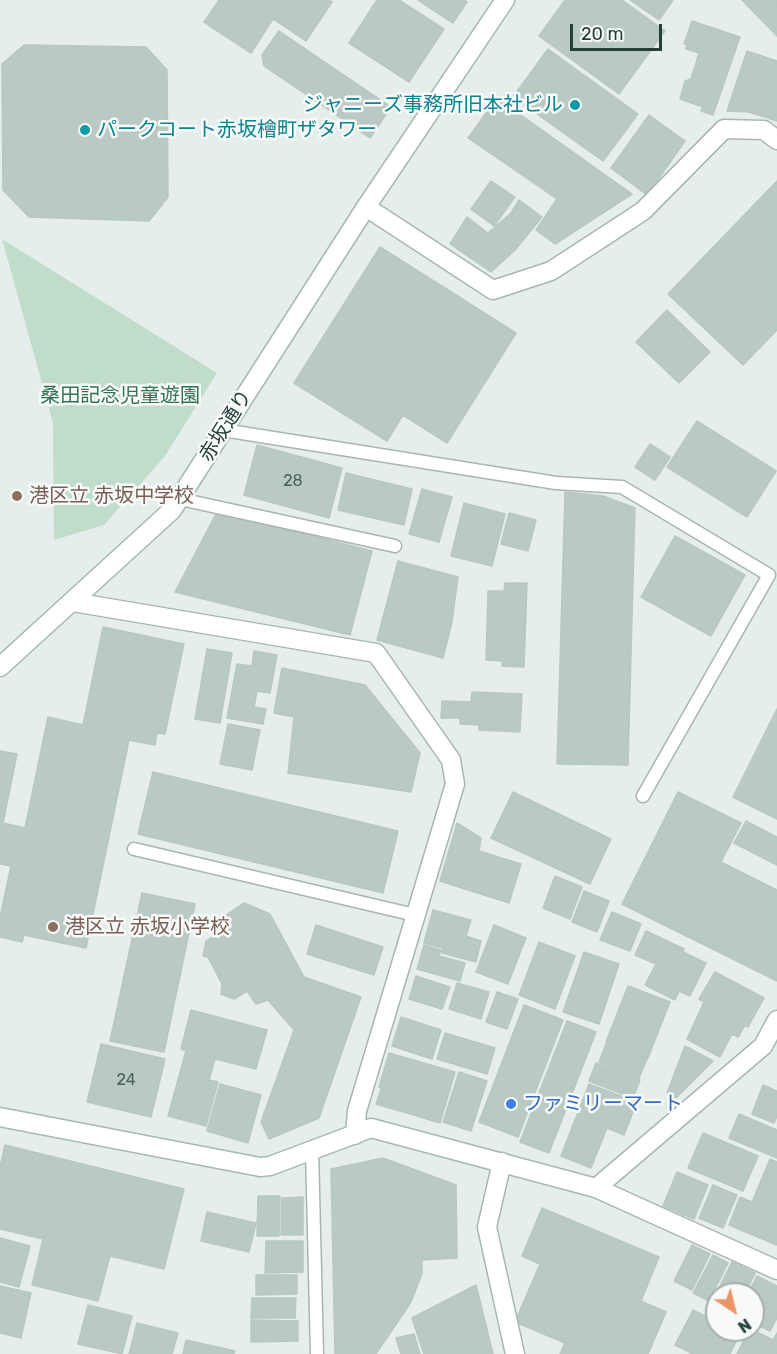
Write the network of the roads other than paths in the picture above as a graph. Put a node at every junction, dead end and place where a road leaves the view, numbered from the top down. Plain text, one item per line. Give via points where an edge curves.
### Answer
1 (505, 0) edge
2 (777, 140) edge
3 (366, 207) junction
4 (223, 430) junction
5 (180, 499) junction
6 (395, 546) dead end
7 (73, 602) junction
8 (0, 667) edge
9 (643, 796) dead end
10 (134, 849) dead end
11 (415, 915) junction
12 (777, 1020) edge
13 (770, 1049) edge
14 (0, 1117) edge
15 (355, 1135) junction
16 (312, 1150) junction
17 (502, 1162) junction
18 (596, 1188) junction
19 (777, 1270) edge
20 (316, 1354) edge
21 (514, 1354) edge

1 - 3 street, 赤坂通り
2 - 3 street via 764,130 724,129 643,211 551,271 493,290
3 - 4 street, 赤坂通り
4 - 5 street, 赤坂通り
4 - 9 lane via 556,483 622,487 769,575
5 - 6 lane
5 - 7 street, 赤坂通り
7 - 8 street, 赤坂通り
7 - 11 street via 376,653 451,760 455,784
10 - 11 lane
11 - 15 street via 357,1111
12 - 13 street
13 - 18 street
14 - 16 street via 260,1167
15 - 16 street
15 - 17 street via 370,1128
16 - 20 lane
17 - 18 street
17 - 21 street via 488,1227
18 - 19 street

